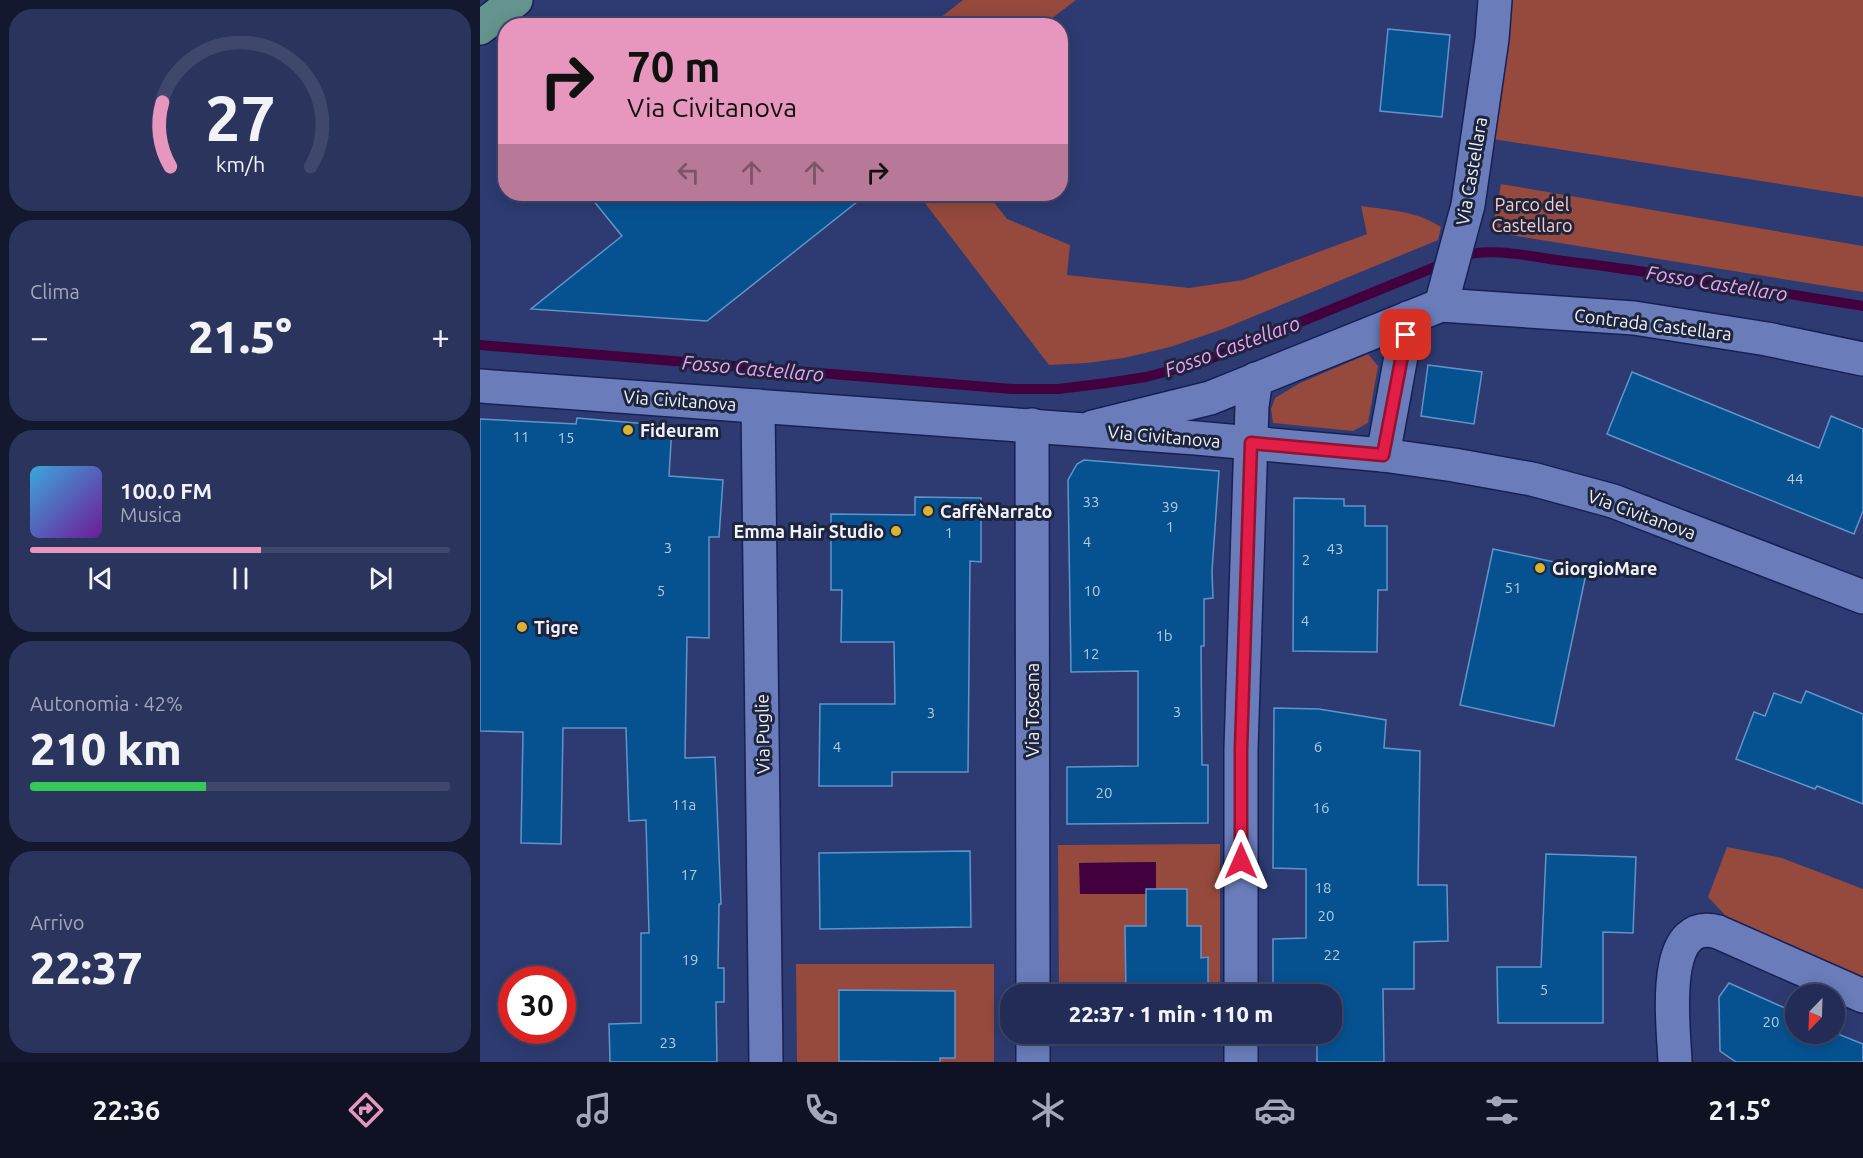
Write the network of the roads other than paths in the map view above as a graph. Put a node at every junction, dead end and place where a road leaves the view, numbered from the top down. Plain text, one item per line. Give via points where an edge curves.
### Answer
1 (516, 0) edge
2 (1495, 0) edge
3 (480, 28) edge
4 (1443, 298) junction
5 (1408, 318) junction
6 (1863, 359) edge
7 (1256, 379) junction
8 (480, 386) edge
9 (1210, 398) junction
10 (758, 406) junction
11 (1032, 425) junction
12 (1085, 429) junction
13 (1196, 438) junction
14 (1251, 443) junction
15 (1383, 455) junction
16 (1863, 597) edge
17 (1033, 984) edge
18 (1241, 984) edge
19 (1863, 996) edge
20 (1033, 1044) edge
21 (1241, 1044) edge
22 (766, 1062) edge
23 (1033, 1062) edge
24 (1241, 1062) edge
25 (1675, 1062) edge

1 - 3 main road
2 - 4 street, Via Castellara via 1468,205
4 - 5 street
4 - 6 street, Contrada Castellara via 1634,318
5 - 7 street
5 - 15 street
7 - 9 street
7 - 14 street
8 - 10 street, Via Civitanova
9 - 12 street
9 - 13 street
10 - 11 street, Via Civitanova
10 - 22 street, Via Puglie
11 - 12 street, Via Civitanova
11 - 17 street, Via Toscana
12 - 13 street, Via Civitanova
13 - 14 street, Via Civitanova
14 - 15 street, Via Civitanova
14 - 18 street via 1241,749
15 - 16 street, Via Civitanova via 1532,479 1612,501
19 - 25 street via 1718,932 1698,930 1683,943 1674,972
20 - 23 street
21 - 24 street

